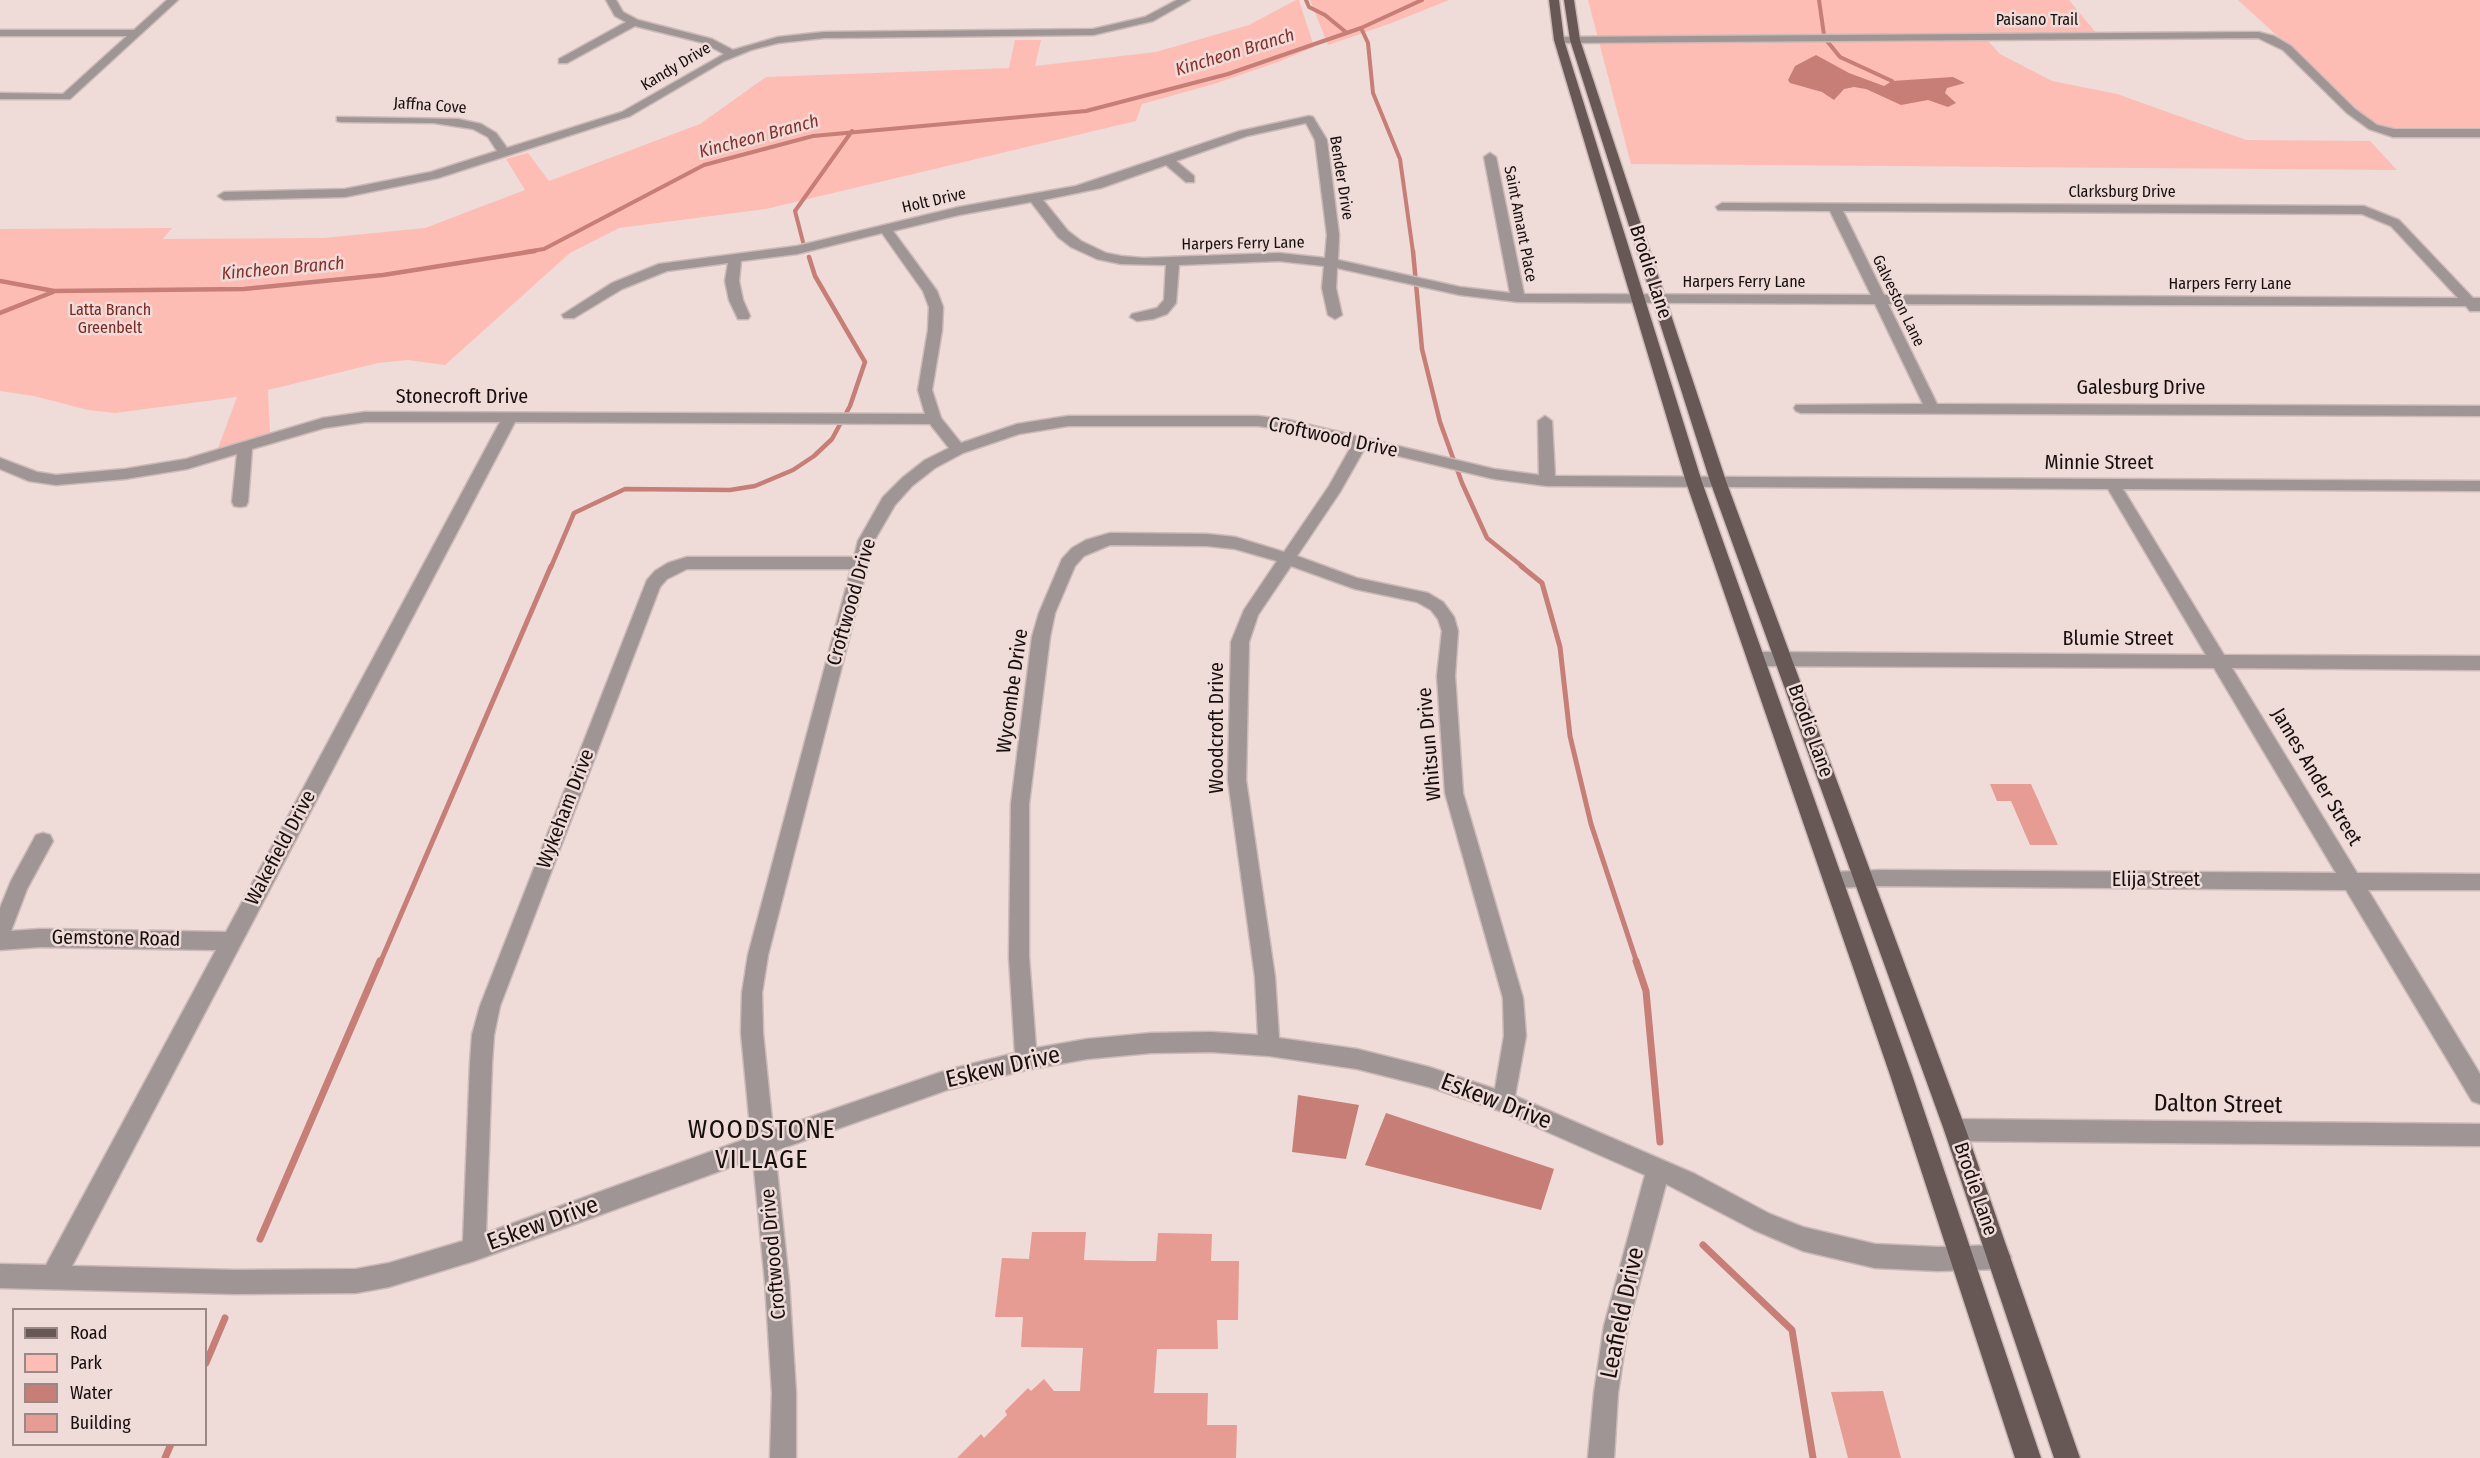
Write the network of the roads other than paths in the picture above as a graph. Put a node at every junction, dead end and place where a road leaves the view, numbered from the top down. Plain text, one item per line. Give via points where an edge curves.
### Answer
1 (172, 0) edge
2 (611, 0) edge
3 (1185, 0) edge
4 (1554, 0) edge
5 (1569, 0) edge
6 (634, 22) junction
7 (0, 33) edge
8 (136, 33) junction
9 (1559, 40) junction
10 (1575, 40) junction
11 (731, 53) junction
12 (563, 61) dead end
13 (0, 96) edge
14 (1309, 118) joint
15 (341, 119) dead end
16 (2465, 133) junction
17 (2480, 133) edge
18 (2480, 146) edge
19 (505, 153) junction
20 (1490, 157) dead end
21 (1168, 160) junction
22 (1190, 179) dead end
23 (224, 196) dead end
24 (1035, 198) junction
25 (1722, 207) dead end
26 (1835, 208) junction
27 (885, 230) junction
28 (735, 257) junction
29 (1173, 261) junction
30 (1330, 263) junction
31 (1518, 298) junction
32 (1637, 299) junction
33 (1659, 300) junction
34 (1880, 300) junction
35 (2475, 302) edge
36 (2480, 314) edge
37 (568, 315) dead end
38 (1335, 315) dead end
39 (743, 316) dead end
40 (1137, 317) dead end
41 (1801, 408) dead end
42 (1932, 408) junction
43 (2480, 411) edge
44 (510, 418) junction
45 (934, 419) junction
46 (1545, 421) dead end
47 (1360, 442) junction
48 (245, 448) junction
49 (958, 448) junction
50 (1, 465) edge
51 (1547, 481) junction
52 (1694, 482) junction
53 (1719, 482) junction
54 (2113, 485) junction
55 (2480, 486) edge
56 (240, 502) dead end
57 (1288, 559) junction
58 (860, 563) junction
59 (1783, 658) junction
60 (1757, 659) junction
61 (2219, 660) junction
62 (2480, 663) edge
63 (43, 841) dead end
64 (1864, 879) junction
65 (1833, 880) junction
66 (2353, 881) junction
67 (2480, 882) edge
68 (0, 935) edge
69 (0, 941) edge
70 (232, 941) junction
71 (1269, 1046) junction
72 (1026, 1059) junction
73 (2480, 1094) edge
74 (1503, 1102) junction
75 (1955, 1130) junction
76 (2480, 1135) edge
77 (764, 1145) junction
78 (1658, 1170) junction
79 (474, 1249) junction
80 (1999, 1257) junction
81 (1962, 1258) junction
82 (0, 1276) edge
83 (53, 1277) junction
84 (783, 1458) edge
85 (1601, 1458) edge
86 (2028, 1458) edge
87 (2067, 1458) edge

1 - 8 street
2 - 6 street via 620,14
3 - 11 street, Kandy Drive via 1149,19 1101,31 824,35 778,40
4 - 9 main road, Brodie Lane
5 - 10 main road, Brodie Lane
6 - 11 street via 708,41
6 - 12 street
7 - 8 street
8 - 13 street via 66,97
9 - 10 street, Paisano Trail
9 - 32 main road, Brodie Lane
10 - 16 street, Paisano Trail via 2258,35 2287,48 2351,111 2373,127 2393,133
10 - 33 main road, Brodie Lane
11 - 19 street, Kandy Drive via 626,114
14 - 21 street, Holt Drive via 1256,130
14 - 30 street, Bender Drive via 1321,140 1333,235
15 - 19 street, Jaffna Cove via 458,122 477,126 492,135
16 - 17 street, Paisano Trail
16 - 18 street
19 - 23 street, Kandy Drive via 414,180 363,190
20 - 31 street, Saint Amant Place
21 - 22 street
21 - 24 street, Holt Drive via 1097,185
24 - 27 street, Holt Drive via 959,211
24 - 29 street, Harpers Ferry Lane via 1063,234 1086,250 1121,260
25 - 26 street, Clarksburg Drive
26 - 34 street, Galveston Lane
26 - 35 street, Clarksburg Drive via 2364,210 2395,223
27 - 28 street, Holt Drive via 797,250
27 - 45 street via 930,291 936,307 925,390
28 - 37 street, Holt Drive via 664,267 617,286
28 - 39 street via 732,281
29 - 30 street, Harpers Ferry Lane via 1279,257
29 - 40 street via 1171,300 1162,311
30 - 31 street, Harpers Ferry Lane via 1435,286
30 - 38 street, Bender Drive via 1329,288
31 - 32 street, Harpers Ferry Lane
32 - 33 street, Harpers Ferry Lane
32 - 52 main road, Brodie Lane
33 - 34 street, Harpers Ferry Lane
33 - 53 main road, Brodie Lane
34 - 35 street, Harpers Ferry Lane
34 - 42 street, Galveston Lane
35 - 36 street, Clarksburg Drive
41 - 42 street, Galesburg Drive
42 - 43 street, Galesburg Drive
44 - 45 street, Stonecroft Drive
44 - 48 street, Stonecroft Drive via 343,419 295,430
44 - 70 street, Wakefield Drive
45 - 49 street
46 - 51 street
47 - 49 street, Croftwood Drive via 1258,421 1068,421 1017,429
47 - 51 street, Croftwood Drive via 1434,461
47 - 57 street, Woodcroft Drive
48 - 50 street, Stonecroft Drive via 187,464 85,478 34,477
48 - 56 street
49 - 58 street, Croftwood Drive via 930,464 889,501 871,531
51 - 52 street, Croftwood Drive
52 - 53 street, Minnie Street
52 - 60 main road, Brodie Lane
53 - 54 street, Minnie Street
53 - 59 main road, Brodie Lane
54 - 55 street, Minnie Street
54 - 61 street, James Ander Street
57 - 71 street, Woodcroft Drive via 1250,614 1240,642 1237,780 1265,977
57 - 72 street, Wycombe Drive via 1235,543 1110,539 1092,544 1068,563 1041,637 1020,804 1019,957
57 - 74 street, Whitsun Drive via 1355,583 1422,597 1446,617 1450,631 1446,676 1454,793 1513,998 1515,1036
58 - 77 street, Croftwood Drive via 758,956 752,993 753,1033
58 - 79 street, Wykeham Drive via 687,563 661,575 653,584 490,1006 481,1063
59 - 60 street, Blumie Street
59 - 61 street, Blumie Street
59 - 64 main road, Brodie Lane
60 - 65 main road, Brodie Lane
61 - 62 street, Blumie Street
61 - 66 street, James Ander Street
63 - 68 street via 18,887
64 - 65 street, Elija Street
64 - 66 street, Elija Street
64 - 75 main road, Brodie Lane
65 - 81 main road, Brodie Lane
66 - 67 street, Elija Street
66 - 73 street, James Ander Street
69 - 70 street, Gemstone Road
70 - 83 street, Wakefield Drive
71 - 72 street, Eskew Drive via 1151,1042
71 - 74 street, Eskew Drive via 1356,1059 1429,1077
72 - 77 street, Eskew Drive via 906,1092
74 - 78 street, Eskew Drive
75 - 76 street, Dalton Street
75 - 80 main road, Brodie Lane
77 - 79 street, Eskew Drive
77 - 84 street, Croftwood Drive via 784,1393
78 - 81 street, Eskew Drive via 1803,1239 1875,1256
78 - 85 street, Leafield Drive via 1616,1326
79 - 83 street, Eskew Drive via 424,1266 356,1281
80 - 81 street, Eskew Drive
80 - 87 main road, Brodie Lane
81 - 86 main road, Brodie Lane
82 - 83 street, Eskew Drive

